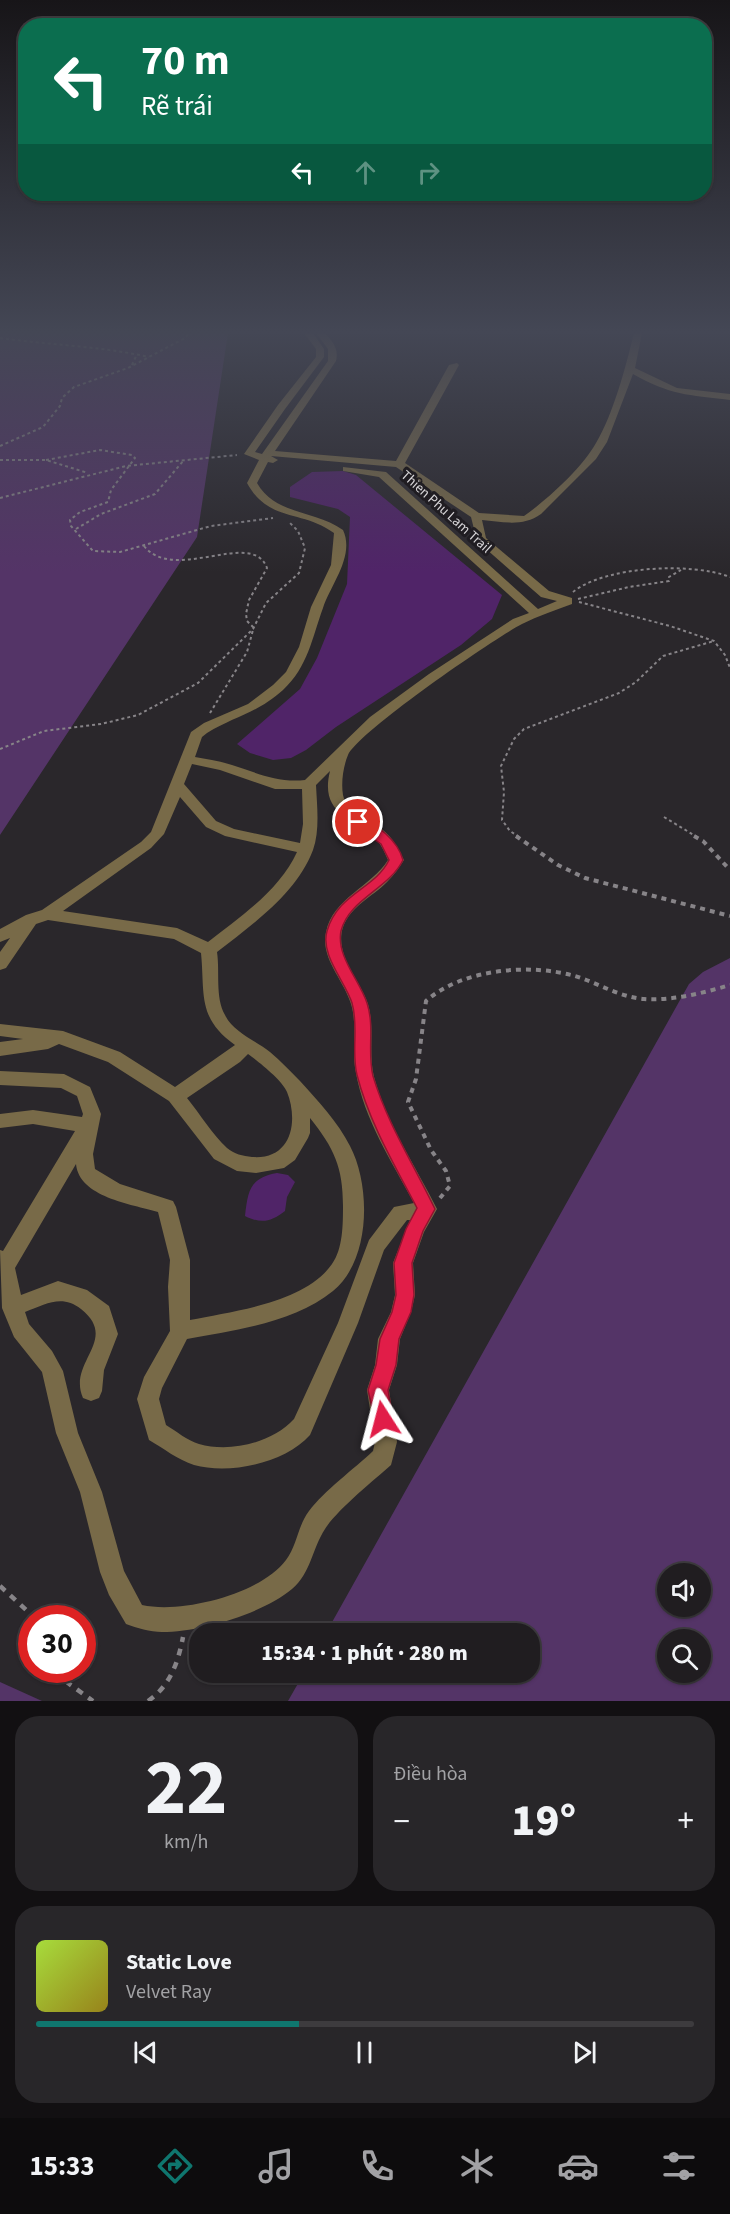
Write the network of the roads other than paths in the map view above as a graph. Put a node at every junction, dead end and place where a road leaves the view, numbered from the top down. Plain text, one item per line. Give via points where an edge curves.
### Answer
1 (277, 412) edge
2 (296, 412) edge
3 (428, 412) edge
4 (614, 412) edge
5 (266, 456) junction
6 (399, 464) junction
7 (476, 516) junction
8 (536, 613) junction
9 (342, 751) junction
10 (187, 759) junction
11 (176, 784) junction
12 (309, 784) junction
13 (306, 849) junction
14 (48, 914) junction
15 (32, 919) junction
16 (0, 936) edge
17 (209, 950) junction
18 (0, 964) edge
19 (0, 1030) edge
20 (57, 1036) junction
21 (247, 1044) junction
22 (0, 1049) edge
23 (0, 1066) edge
24 (0, 1078) edge
25 (30, 1078) junction
26 (296, 1092) junction
27 (175, 1096) junction
28 (0, 1121) edge
29 (88, 1126) junction
30 (427, 1209) junction
31 (3, 1262) edge
32 (12, 1308) junction
33 (180, 1331) junction
34 (91, 1391) dead end

1 - 5 street, Thien Phu Lam Trail via 249,454
2 - 5 street
3 - 6 street
4 - 7 street via 597,450 537,512 518,520
5 - 6 street
5 - 8 street, Thien Phu Lam Trail via 382,474
5 - 10 street via 252,483 255,494 271,506 329,523 339,532 338,561 291,674 251,708 205,726 196,735
6 - 7 street
7 - 8 street via 482,539 545,594 568,601
8 - 9 street via 490,639 375,720
9 - 12 street
9 - 30 street via 334,775 337,802 386,841 396,860 384,877 346,907 334,932 336,956 360,1006 365,1075 391,1143
10 - 11 street
10 - 12 street via 273,785
11 - 13 street via 211,824 230,833
11 - 14 street via 157,834
12 - 13 street via 311,823
13 - 17 street via 300,861 245,922
14 - 15 street
14 - 17 street via 177,934
15 - 16 street
15 - 18 street
17 - 21 street via 213,1005 219,1022
19 - 20 street
20 - 22 street via 48,1042
20 - 27 street via 114,1057
21 - 26 street via 269,1061
21 - 27 street
23 - 25 street
24 - 25 street
25 - 29 street via 64,1081 84,1092 92,1114
26 - 27 street via 301,1133 295,1145 277,1163 256,1165 237,1163 221,1154
26 - 33 street via 343,1147 350,1163 353,1222 349,1248 339,1271 313,1295 297,1302
28 - 29 street via 18,1116 46,1117
29 - 31 street
29 - 33 street via 86,1173 110,1189 166,1207 180,1260
30 - 32 street via 403,1263 405,1295 389,1339 378,1390 386,1442 383,1457 318,1518 295,1570 275,1589 187,1616 163,1620 135,1615 119,1592 102,1546 90,1490 66,1430 52,1369 44,1354 19,1328
30 - 33 street via 401,1214 376,1246 308,1415 297,1433 282,1444 252,1455 204,1457 157,1432 148,1399
31 - 32 street
32 - 34 street via 58,1290 80,1296 102,1313 108,1334 93,1370

